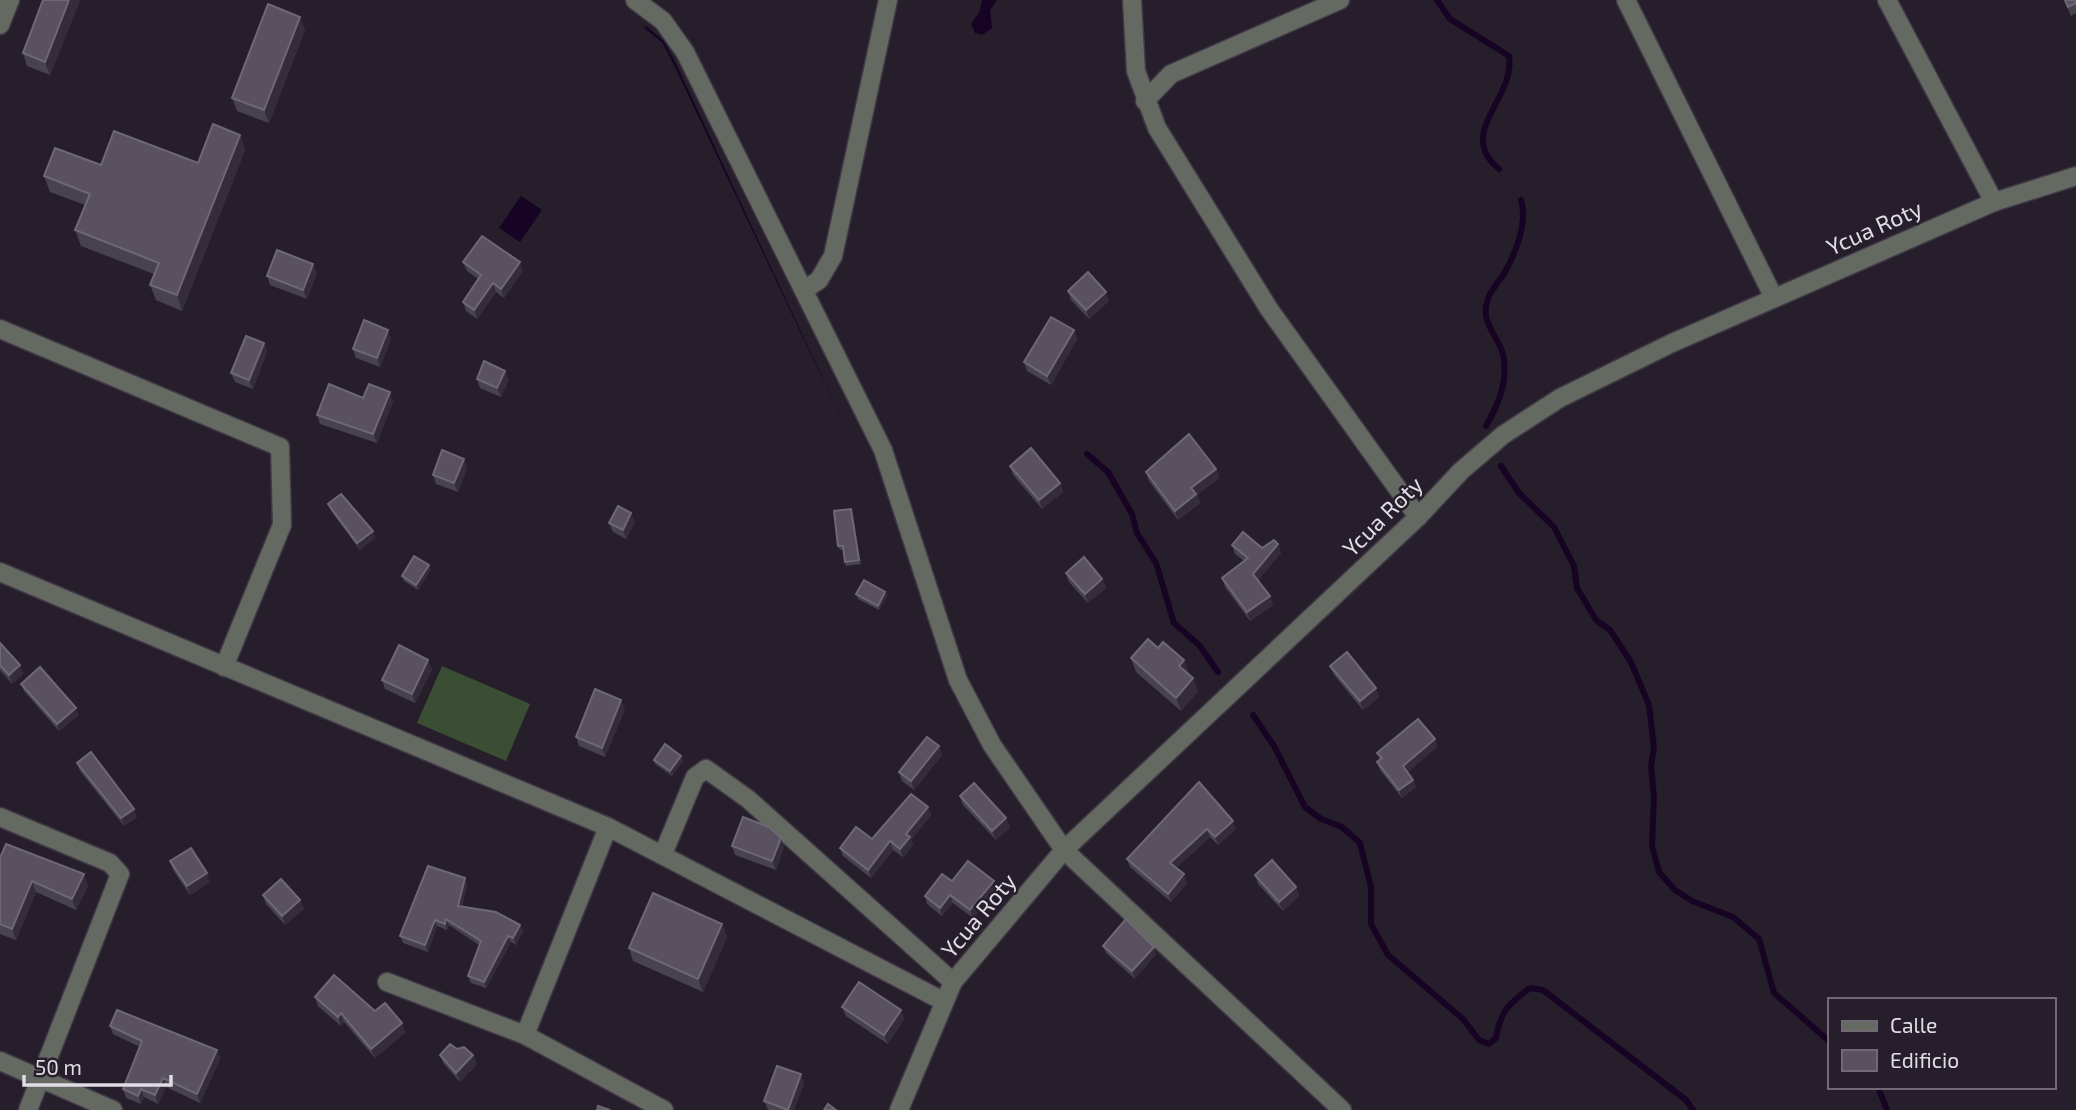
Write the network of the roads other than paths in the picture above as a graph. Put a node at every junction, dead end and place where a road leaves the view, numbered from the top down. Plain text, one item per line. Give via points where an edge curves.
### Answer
1 (10, 0) edge
2 (635, 0) edge
3 (888, 0) edge
4 (1132, 0) edge
5 (1340, 0) edge
6 (1626, 0) edge
7 (1887, 0) edge
8 (0, 25) edge
9 (1145, 102) junction
10 (2076, 176) edge
11 (1994, 202) junction
12 (804, 290) junction
13 (1774, 298) junction
14 (0, 329) edge
15 (1418, 517) junction
16 (0, 572) edge
17 (224, 667) junction
18 (0, 817) edge
19 (608, 827) junction
20 (1065, 850) junction
21 (663, 854) junction
22 (387, 982) dead end
23 (953, 982) junction
24 (943, 1001) junction
25 (525, 1035) junction
26 (0, 1060) edge
27 (41, 1078) junction
28 (28, 1110) edge
29 (113, 1110) edge
30 (664, 1110) edge
31 (899, 1110) edge
32 (1342, 1110) edge

1 - 8 street
2 - 12 street via 663,21 685,52
3 - 12 street via 833,256 819,280
4 - 9 street via 1136,71
5 - 9 street via 1171,74
6 - 13 street
7 - 11 street
9 - 15 street via 1269,309
10 - 11 street, Ycua Roty
11 - 13 street, Ycua Roty
12 - 20 street via 883,450 958,680 999,755
13 - 15 street, Ycua Roty via 1560,398 1493,444
14 - 17 street via 280,447 282,525
15 - 20 street, Ycua Roty
16 - 17 street
17 - 19 street
18 - 27 street via 110,863 120,874
19 - 21 street
19 - 25 street
20 - 23 street, Ycua Roty
20 - 32 street
21 - 23 street via 695,777 706,769 748,799
21 - 24 street
22 - 25 street
23 - 24 street, Ycua Roty
24 - 31 street, Ycua Roty
25 - 30 street
26 - 27 street
27 - 28 street
27 - 29 street

